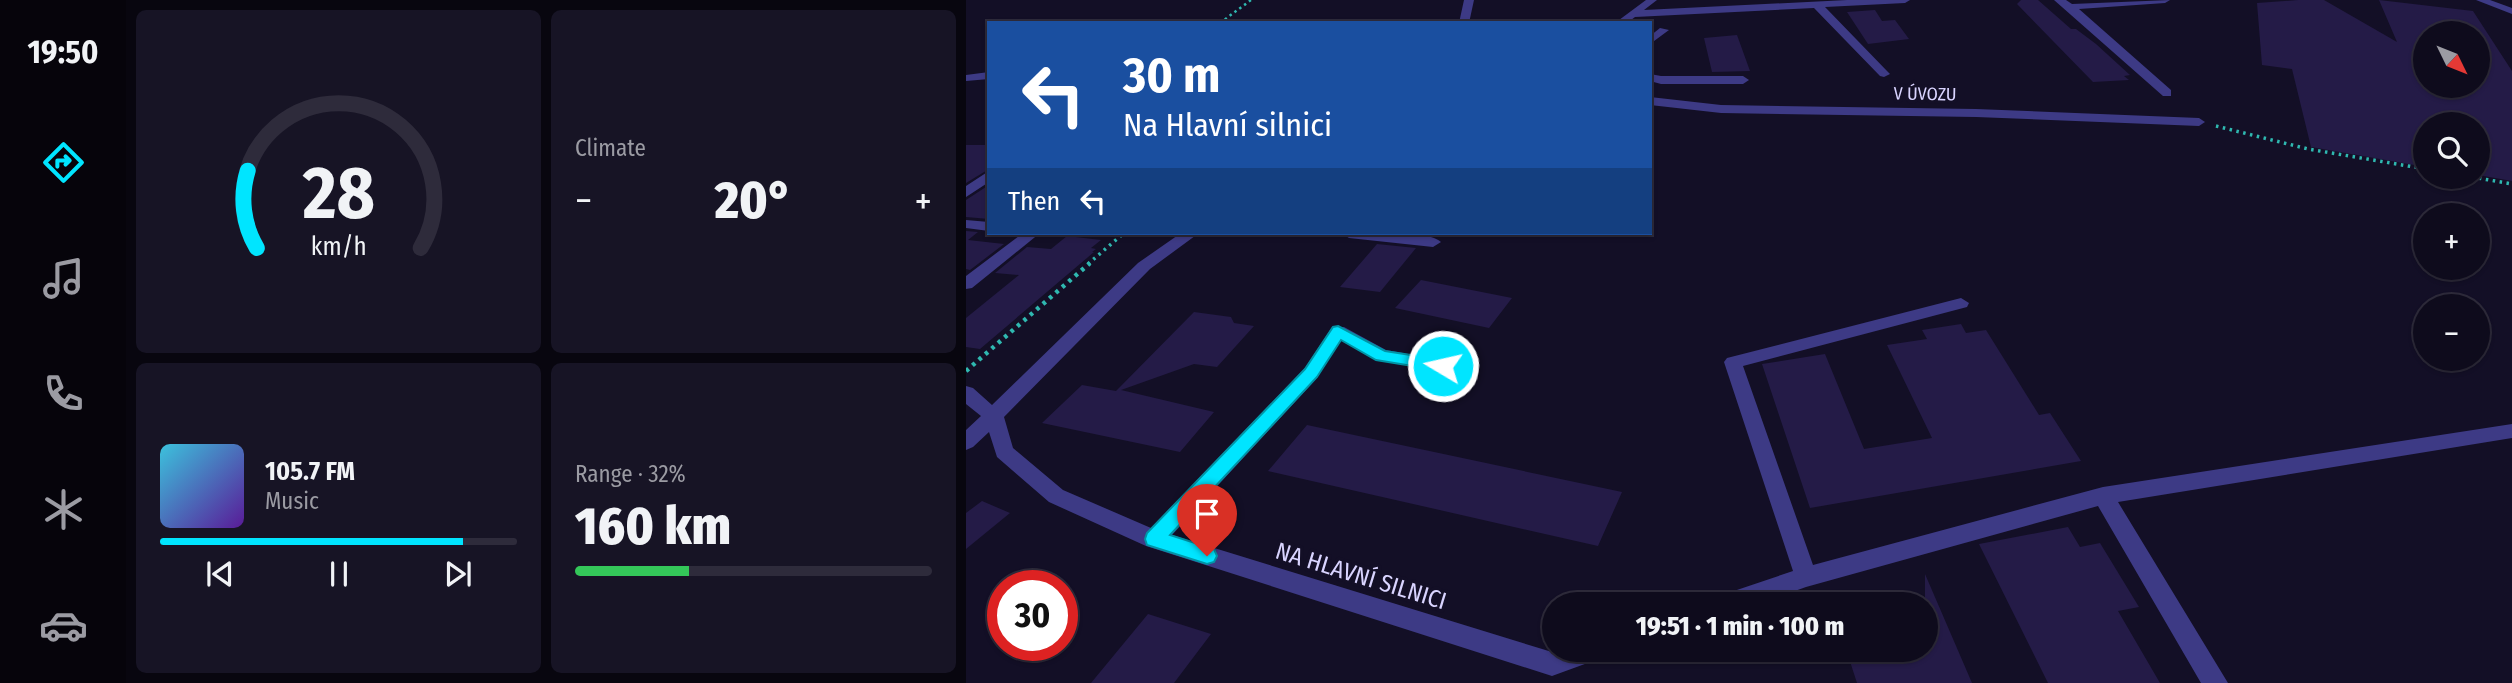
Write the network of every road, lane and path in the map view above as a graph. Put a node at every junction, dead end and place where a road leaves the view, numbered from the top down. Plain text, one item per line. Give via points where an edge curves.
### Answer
1 (1251, 0) edge
2 (1469, 0) edge
3 (1652, 0) edge
4 (1905, 0) edge
5 (2059, 0) edge
6 (2165, 0) edge
7 (2481, 0) edge
8 (1818, 6) junction
9 (2070, 7) junction
10 (2512, 11) edge
11 (1633, 13) junction
12 (1223, 21) edge
13 (1464, 21) edge
14 (1623, 21) edge
15 (1664, 30) dead end
16 (1652, 39) edge
17 (1884, 74) dead end
18 (987, 75) edge
19 (968, 77) edge
20 (1652, 78) edge
21 (1743, 80) dead end
22 (2167, 93) dead end
23 (1652, 101) edge
24 (2199, 122) joint
25 (2413, 167) edge
26 (987, 177) edge
27 (2490, 180) edge
28 (2512, 184) edge
29 (966, 193) edge
30 (966, 224) edge
31 (987, 227) edge
32 (1029, 235) edge
33 (1122, 235) edge
34 (1188, 235) edge
35 (1368, 235) edge
36 (1433, 242) dead end
37 (966, 284) edge
38 (1961, 303) dead end
39 (1443, 366) dead end
40 (966, 370) edge
41 (966, 393) edge
42 (994, 417) junction
43 (2512, 430) edge
44 (966, 442) edge
45 (2103, 496) junction
46 (1154, 539) junction
47 (1805, 577) junction
48 (1762, 592) edge
49 (1542, 661) edge
50 (2215, 683) edge

1 - 12 path
2 - 13 street
3 - 11 street
4 - 8 street
5 - 9 street
6 - 9 street
7 - 10 street
8 - 11 street
8 - 17 street
9 - 22 street
11 - 14 street
15 - 16 street
18 - 19 street
20 - 21 street
23 - 24 street, V ÚVOZU
24 - 25 path via 2308,149
26 - 29 street
27 - 28 path
30 - 31 street
32 - 37 street
33 - 40 path
34 - 42 street via 1144,266
35 - 36 street
38 - 47 street via 1733,362
39 - 46 street via 1381,356 1338,331 1311,373
41 - 42 street
42 - 44 street
42 - 46 street, NA HLAVNÍ SILNICI via 1004,452 1056,496
43 - 45 street
45 - 47 street
45 - 50 street
46 - 49 street, NA HLAVNÍ SILNICI
47 - 48 street

